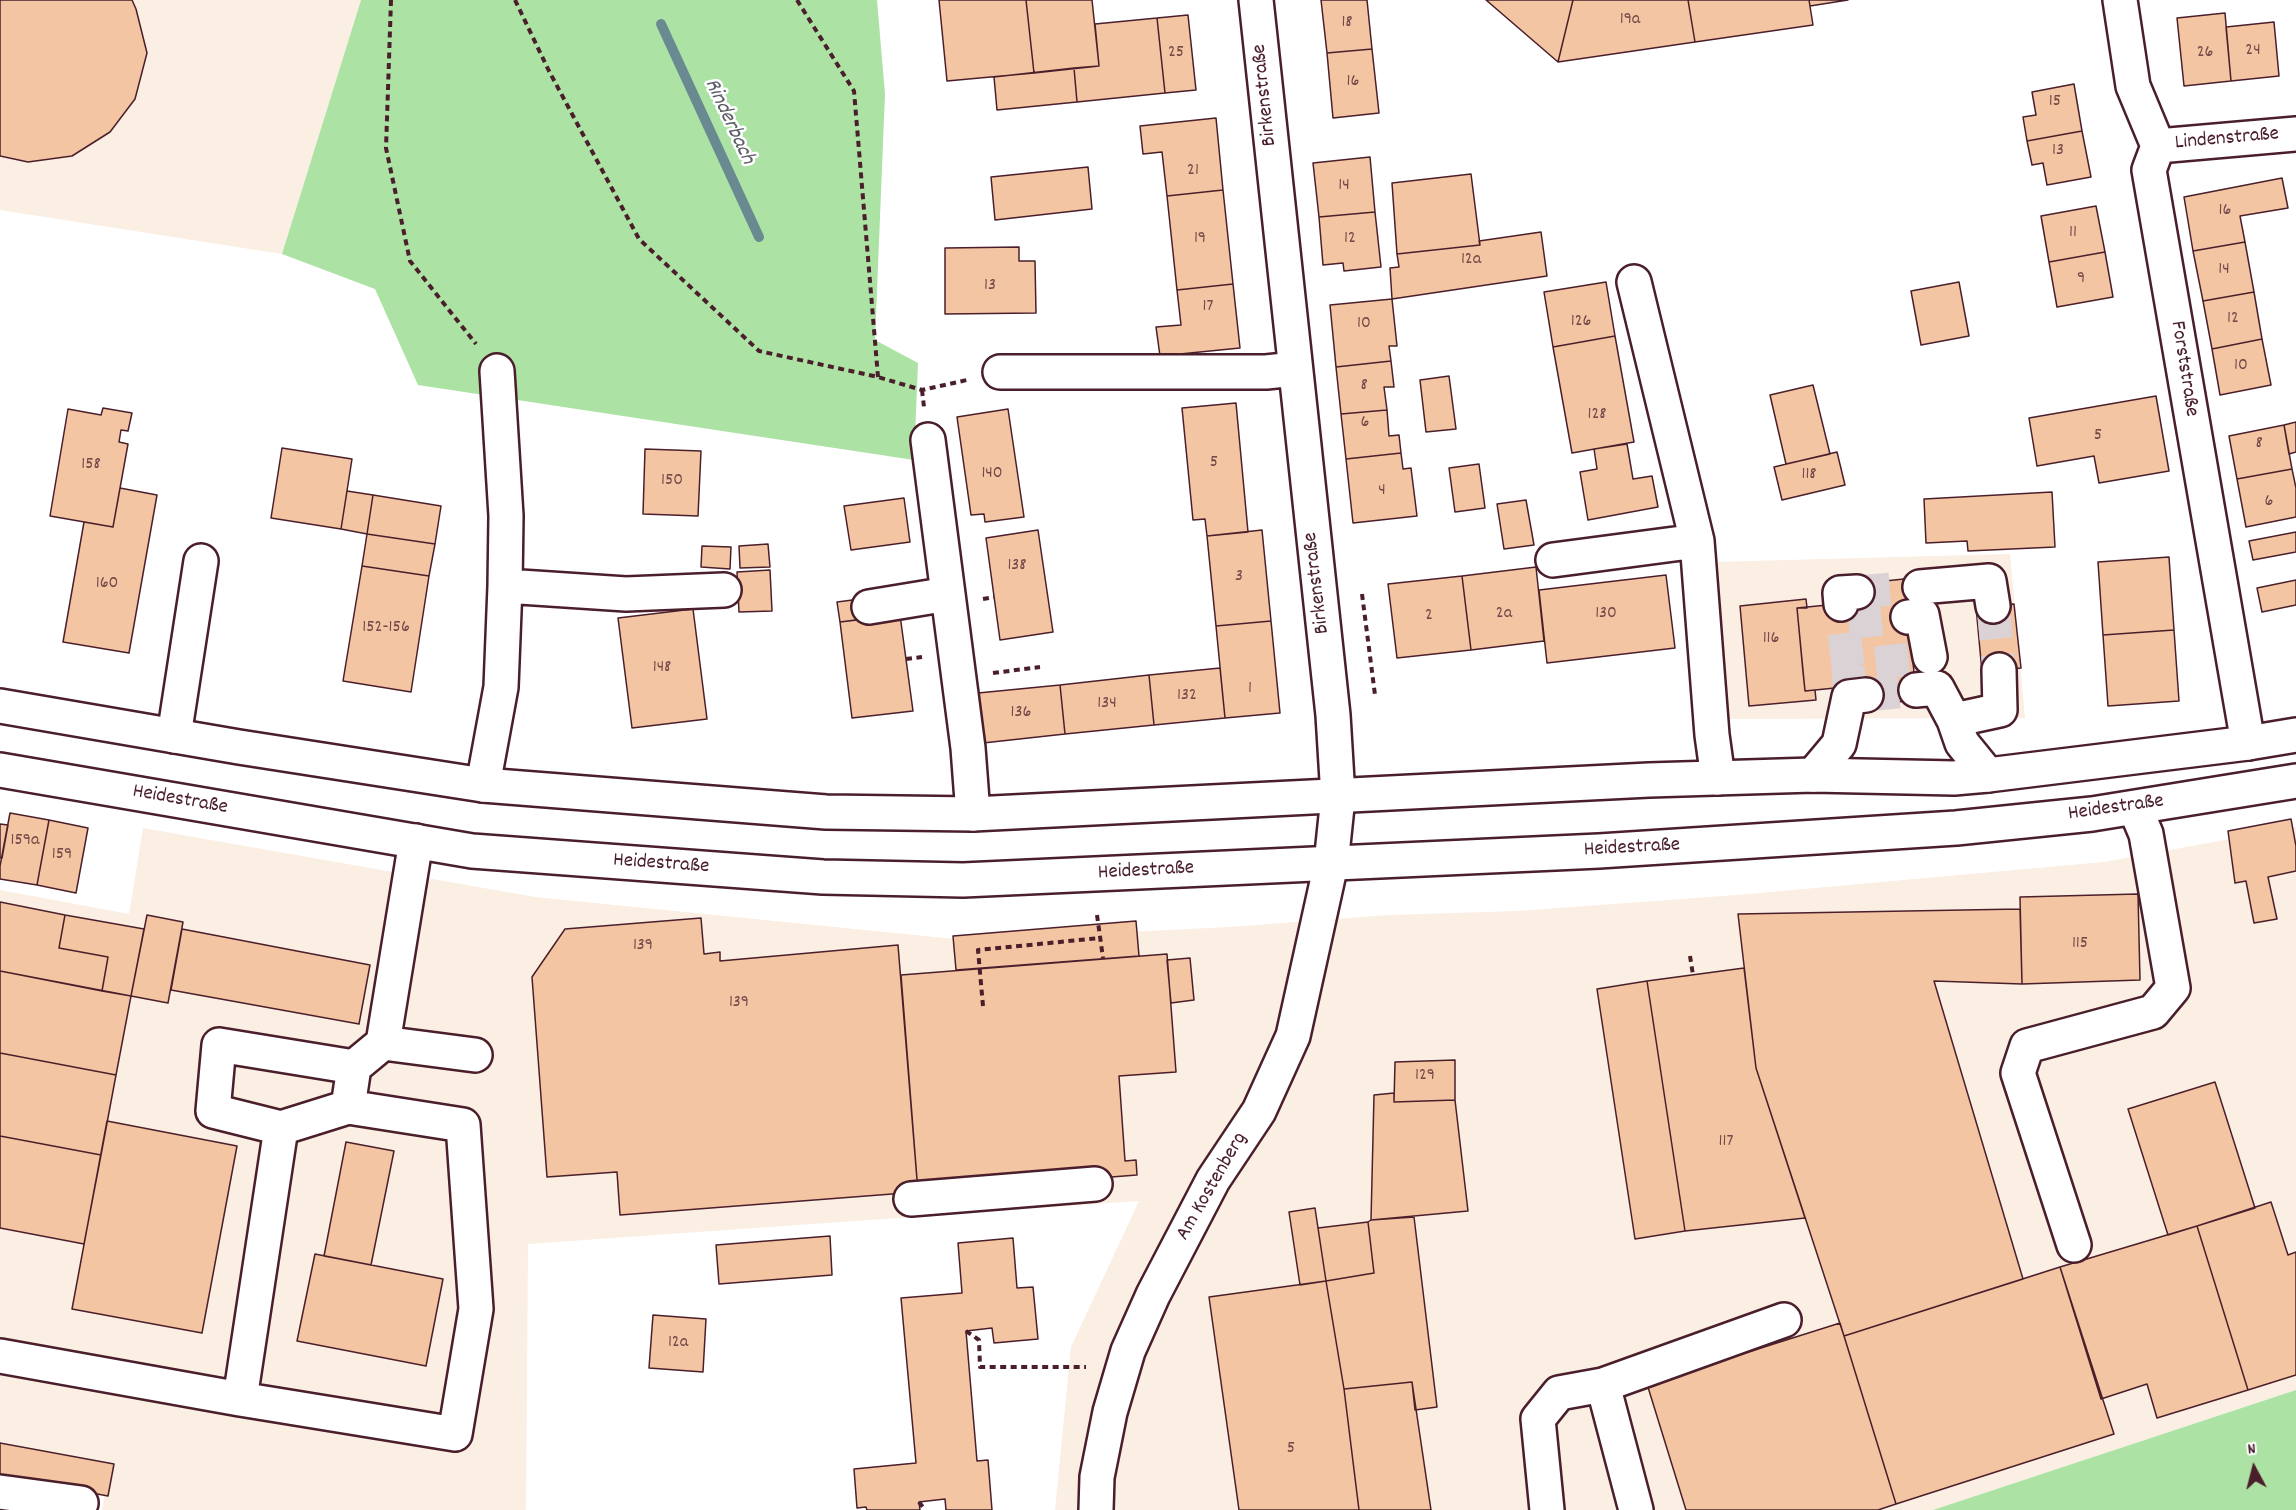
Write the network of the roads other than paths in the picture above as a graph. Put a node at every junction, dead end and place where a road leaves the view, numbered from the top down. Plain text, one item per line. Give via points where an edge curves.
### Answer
1 (1256, 0) edge
2 (2120, 0) edge
3 (2296, 134) edge
4 (2158, 146) junction
5 (1634, 282) dead end
6 (1294, 369) junction
7 (497, 370) road end
8 (1000, 372) road end
9 (928, 440) dead end
10 (1697, 541) junction
11 (1553, 560) dead end
12 (201, 561) dead end
13 (942, 579) junction
14 (505, 586) junction
15 (724, 590) dead end
16 (1993, 606) tunnel mouth
17 (869, 607) dead end
18 (1999, 670) tunnel mouth
19 (1855, 693) tunnel mouth
20 (0, 706) edge
21 (1954, 720) junction
22 (2296, 735) edge
23 (174, 736) junction
24 (2248, 743) junction
25 (0, 770) edge
26 (1813, 775) junction
27 (1988, 775) junction
28 (1718, 778) junction
29 (2296, 781) edge
30 (483, 785) junction
31 (1338, 797) junction
32 (2135, 808) junction
33 (973, 814) junction
34 (416, 841) junction
35 (1331, 864) junction
36 (383, 1043) junction
37 (475, 1055) dead end
38 (354, 1067) junction
39 (348, 1107) junction
40 (281, 1128) junction
41 (1095, 1184) dead end
42 (911, 1199) dead end
43 (2074, 1245) dead end
44 (1784, 1320) dead end
45 (0, 1356) edge
46 (1603, 1384) junction
47 (240, 1399) junction
48 (0, 1492) edge
49 (81, 1503) dead end
50 (1096, 1510) edge
51 (1547, 1510) edge
52 (1636, 1510) edge

1 - 6 main road, Birkenstraße
2 - 4 main road via 2133,86
3 - 4 main road, Lindenstraße
4 - 24 main road, Forststraße via 2149,170
5 - 10 main road
6 - 8 main road
6 - 31 main road, Birkenstraße via 1334,715
7 - 14 main road via 506,516
9 - 13 main road
10 - 11 main road
10 - 28 main road
12 - 23 main road
13 - 17 main road
13 - 33 main road via 959,676
14 - 15 main road via 626,594
14 - 30 main road via 501,687
16 - 21 main road via 1989,582 1914,602 1924,673
18 - 21 main road via 2000,710
19 - 26 main road via 1839,744
20 - 23 main road
21 - 27 main road via 1962,743
22 - 24 main road
23 - 30 main road
24 - 27 main road
25 - 34 main road, Heidestraße
26 - 27 main road
26 - 28 main road
28 - 31 main road
29 - 32 main road, Heidestraße
30 - 33 main road via 826,812
31 - 33 main road
31 - 35 main road, Birkenstraße
32 - 35 main road, Heidestraße via 1956,828
32 - 43 main road via 2146,834 2173,988 2153,1011 2027,1046 2018,1073
34 - 35 main road, Heidestraße via 472,851 835,878 963,880
34 - 36 main road
35 - 50 main road, Am Kostenberg via 1293,1036 1259,1111 1213,1180 1128,1351 1110,1412 1097,1477
36 - 37 main road
36 - 38 main road
38 - 39 main road
38 - 40 main road via 219,1045 213,1111
39 - 40 main road
39 - 47 main road via 463,1125 476,1309 454,1434
40 - 47 main road
41 - 42 main road
44 - 46 main road
45 - 47 main road
46 - 51 main road via 1559,1393 1538,1419
46 - 52 main road
48 - 49 main road

